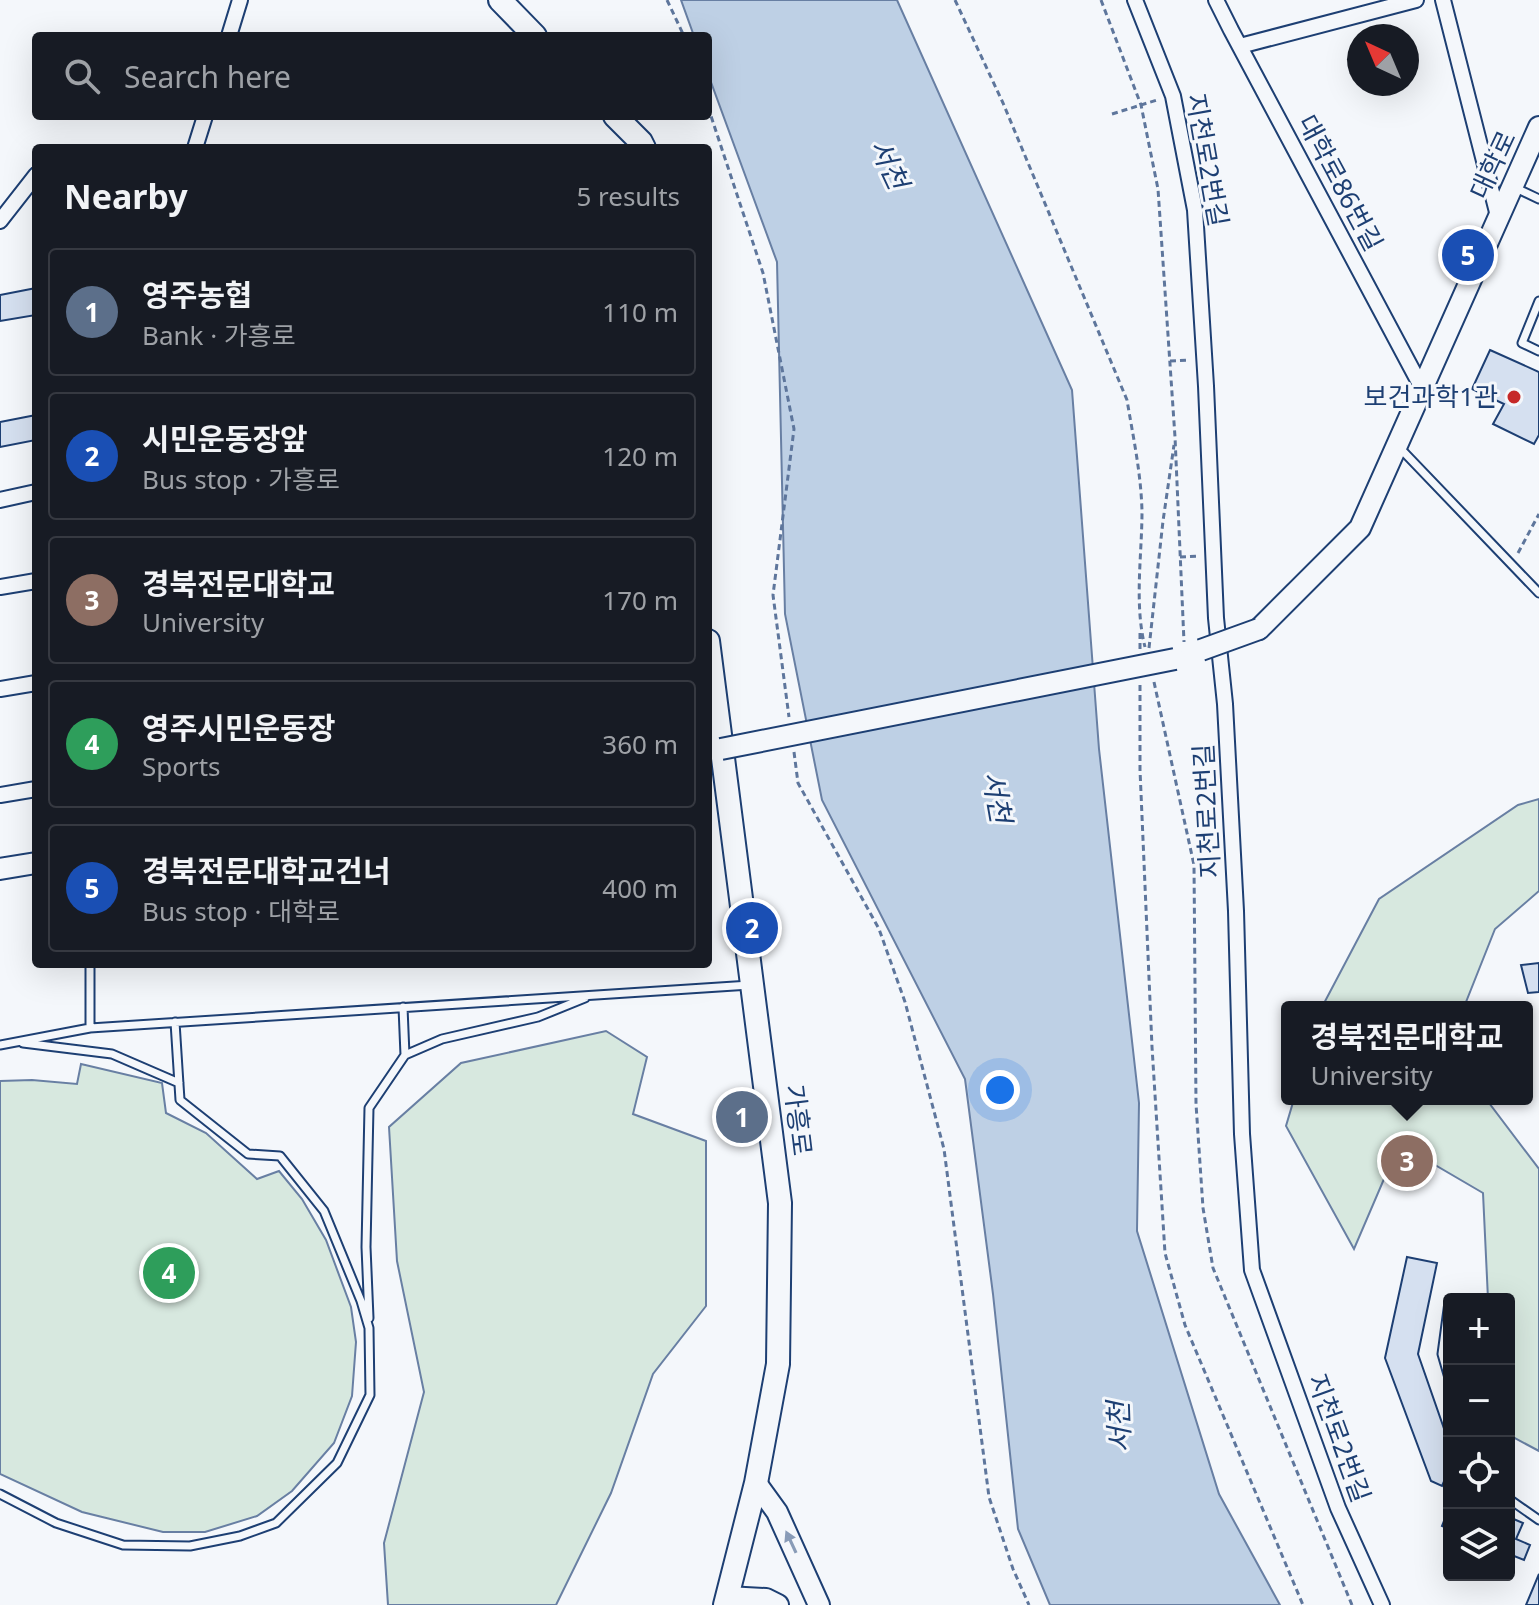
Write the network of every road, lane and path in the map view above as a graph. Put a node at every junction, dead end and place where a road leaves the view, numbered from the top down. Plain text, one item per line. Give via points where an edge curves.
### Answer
1 (240, 0) edge
2 (500, 0) edge
3 (667, 0) edge
4 (955, 0) edge
5 (1101, 0) edge
6 (1135, 0) edge
7 (1216, 0) edge
8 (1416, 0) edge
9 (1443, 0) edge
10 (230, 32) edge
11 (531, 32) edge
12 (682, 32) edge
13 (1240, 46) junction
14 (1173, 96) junction
15 (1141, 105) junction
16 (1112, 114) dead end
17 (712, 119) edge
18 (204, 120) edge
19 (619, 120) edge
20 (1539, 127) edge
21 (196, 144) edge
22 (642, 144) edge
23 (32, 180) edge
24 (1511, 186) junction
25 (1539, 199) edge
26 (1498, 216) junction
27 (0, 221) edge
28 (1539, 301) edge
29 (1539, 351) edge
30 (1204, 359) junction
31 (1170, 361) junction
32 (1422, 388) junction
33 (1175, 437) junction
34 (1397, 445) junction
35 (32, 493) edge
36 (0, 500) edge
37 (1539, 514) edge
38 (1213, 556) junction
39 (1180, 557) junction
40 (1512, 565) junction
41 (32, 582) edge
42 (0, 587) edge
43 (1539, 593) edge
44 (1140, 625) junction
45 (1145, 648) dead end
46 (1140, 654) dead end
47 (1187, 655) junction
48 (1148, 660) dead end
49 (1151, 672) dead end
50 (1140, 683) dead end
51 (32, 684) edge
52 (0, 689) edge
53 (712, 703) edge
54 (790, 720) dead end
55 (715, 750) edge
56 (794, 752) dead end
57 (32, 790) edge
58 (0, 795) edge
59 (32, 864) edge
60 (0, 869) edge
61 (90, 968) edge
62 (752, 985) junction
63 (592, 995) junction
64 (403, 1007) junction
65 (175, 1022) junction
66 (90, 1028) junction
67 (14, 1042) junction
68 (0, 1045) edge
69 (405, 1055) junction
70 (179, 1083) junction
71 (369, 1328) junction
72 (756, 1483) junction
73 (0, 1494) edge
74 (1515, 1503) edge
75 (1539, 1520) edge
76 (726, 1601) edge
77 (778, 1605) edge
78 (819, 1605) edge
79 (1029, 1605) edge
80 (1303, 1605) edge
81 (1352, 1605) edge
82 (1382, 1605) edge

1 - 10 street
2 - 11 main road
3 - 12 path
4 - 44 path via 1127,400 1142,507
5 - 15 path
6 - 14 street, 지천로2번길
7 - 13 street, 대학로86번길
8 - 13 street
9 - 26 street
13 - 32 street, 대학로86번길
14 - 15 path
14 - 30 street, 지천로2번길 via 1195,210
15 - 16 path
15 - 31 path via 1158,189
17 - 54 path via 763,273 794,429 773,595
18 - 21 street
19 - 22 main road
20 - 24 main road, 대학로
23 - 27 street
24 - 25 lane
24 - 26 main road, 대학로
26 - 32 main road, 대학로
28 - 29 lane via 1522,343
30 - 31 path
30 - 38 street, 지천로2번길
31 - 33 path
32 - 34 main road, 대학로
33 - 39 path
33 - 48 path
34 - 40 lane
34 - 47 main road, 대학로, bridge via 1360,528 1259,629
35 - 36 street
37 - 40 path
38 - 39 path
38 - 82 street, 지천로2번길 via 1252,1270 1338,1508
39 - 47 path
40 - 43 lane
41 - 42 street
44 - 45 path
44 - 46 path
47 - 55 main road, bridge
49 - 81 path via 1194,865 1196,1104 1213,1268
50 - 80 path via 1165,1253 1185,1325
51 - 52 street
53 - 55 main road, 가흥로
55 - 62 main road, 가흥로
56 - 79 path via 798,783 879,929 905,1002 944,1149 989,1497
57 - 58 street
59 - 60 main road
61 - 66 lane
62 - 63 lane
62 - 72 main road, 가흥로 via 780,1203 778,1364
63 - 64 lane
63 - 69 lane via 538,1017 442,1039
64 - 65 lane
64 - 69 lane
65 - 66 lane
65 - 70 lane
66 - 67 lane
67 - 68 lane
67 - 70 lane via 112,1054
69 - 71 lane via 369,1108
70 - 71 lane via 180,1100 248,1154 280,1156 324,1211
71 - 73 lane via 370,1395 337,1463 276,1523 190,1546 123,1545 56,1523
72 - 76 main road, 가흥로
78 -> 72 main road via 777,1512
74 - 75 lane
76 - 77 main road via 766,1599

